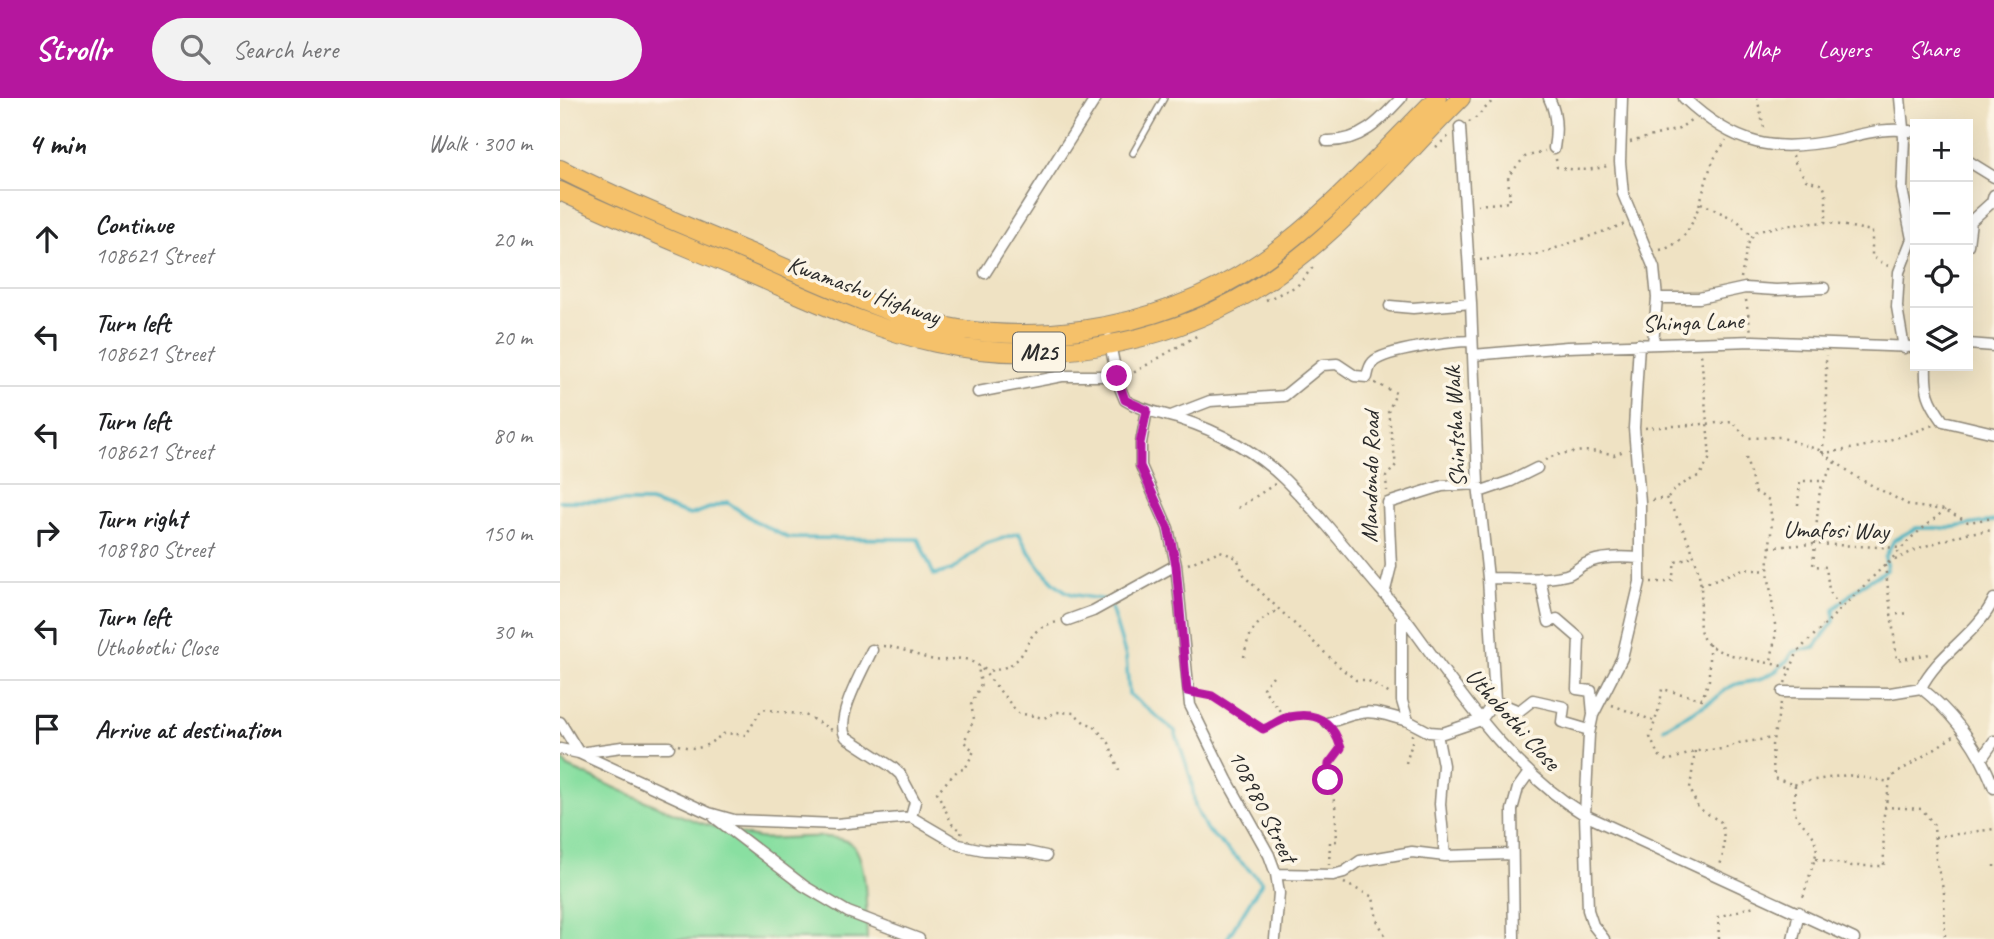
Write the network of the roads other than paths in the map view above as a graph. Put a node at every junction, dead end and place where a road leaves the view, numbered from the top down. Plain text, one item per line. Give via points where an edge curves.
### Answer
1 (1096, 98) edge
2 (1164, 98) edge
3 (1401, 98) edge
4 (1461, 98) edge
5 (1549, 98) edge
6 (1622, 98) edge
7 (1684, 98) edge
8 (1900, 98) edge
9 (1437, 103) edge
10 (1460, 127) road end
11 (1903, 129) junction
12 (1910, 131) edge
13 (1327, 141) dead end
14 (1554, 148) road end
15 (1133, 153) dead end
16 (1973, 164) edge
17 (560, 169) edge
18 (1994, 177) edge
19 (560, 191) edge
20 (1994, 195) edge
21 (1910, 211) edge
22 (1973, 218) edge
23 (1910, 244) edge
24 (985, 273) dead end
25 (1824, 288) dead end
26 (845, 293) junction
27 (1657, 298) junction
28 (1471, 303) junction
29 (1391, 306) dead end
30 (838, 311) junction
31 (1106, 326) junction
32 (1472, 341) junction
33 (1110, 344) junction
34 (1639, 344) junction
35 (1653, 344) junction
36 (1973, 344) edge
37 (1994, 346) edge
38 (1909, 347) edge
39 (1472, 355) junction
40 (1926, 371) edge
41 (1117, 376) junction
42 (978, 392) dead end
43 (1147, 410) junction
44 (1171, 416) junction
45 (1994, 433) edge
46 (1537, 467) road end
47 (1479, 488) junction
48 (1640, 558) junction
49 (1176, 565) junction
50 (1488, 578) junction
51 (1540, 578) junction
52 (1384, 594) junction
53 (1994, 601) edge
54 (1402, 615) junction
55 (1068, 620) road end
56 (872, 650) road end
57 (1921, 688) junction
58 (1783, 692) road end
59 (1495, 701) junction
60 (1593, 715) junction
61 (1481, 720) junction
62 (1408, 721) junction
63 (560, 722) edge
64 (1328, 723) road end
65 (1589, 730) junction
66 (1437, 734) junction
67 (1994, 741) edge
68 (669, 747) road end
69 (560, 749) edge
70 (579, 753) junction
71 (1982, 758) junction
72 (1528, 774) junction
73 (1994, 788) edge
74 (709, 813) junction
75 (1585, 815) junction
76 (911, 817) junction
77 (1511, 855) junction
78 (1046, 856) dead end
79 (1446, 856) junction
80 (1276, 874) junction
81 (1799, 912) junction
82 (919, 939) edge
83 (1275, 939) edge
84 (1514, 939) edge
85 (1604, 939) edge
86 (1793, 939) edge
87 (1854, 939) edge

1 - 24 street
2 - 15 lane
3 - 13 street via 1363,134
4 - 9 main road, Kwamashu Highway / M25
5 - 14 street via 1555,111
6 - 27 street via 1623,194 1647,246
7 - 11 street via 1735,136 1767,145 1807,146
8 - 11 street
9 - 31 main road, Kwamashu Highway / M25 via 1289,241 1258,264 1183,303
9 - 33 main road, Kwamashu Highway / M25 via 1312,248 1222,307
10 - 28 street, Shintsha Walk
11 - 12 street
11 - 21 street via 1902,189
16 - 18 street
17 - 26 main road, Kwamashu Highway / M25
19 - 30 main road, Kwamashu Highway / M25
20 - 22 street
23 - 38 street via 1899,272 1897,307
25 - 27 street via 1745,288 1699,298
26 - 30 main road
26 - 31 main road, Kwamashu Highway / M25 via 897,314 967,329 1029,334
27 - 35 street
28 - 29 street
28 - 32 street, Shintsha Walk
30 - 33 main road, Kwamashu Highway / M25 via 904,335 982,351 1068,351
31 - 33 street, Uthobothi Close
32 - 39 street, Shintsha Walk
32 - 44 street via 1449,341 1379,358 1371,364 1367,377 1354,376 1337,364 1322,365 1284,396 1210,401
33 - 41 street, Uthobothi Close
34 - 35 street, Shinga Lane
34 - 39 street, Shinga Lane
34 - 48 street via 1634,428
35 - 38 street, Shinga Lane via 1753,341
36 - 37 street
39 - 47 street, Shintsha Walk
40 - 45 street via 1928,399 1943,421
41 - 42 street via 1062,376
41 - 43 street, Uthobothi Close via 1125,400
43 - 44 street, Uthobothi Close
43 - 49 street, 108980 Street via 1140,466 1168,528
44 - 52 street, Uthobothi Close via 1235,443 1283,478
46 - 47 street via 1511,481
47 - 50 street, Shintsha Walk
47 - 52 street, Mandondo Road via 1442,486 1387,504 1391,566
48 - 51 street via 1598,560 1569,574
48 - 60 street via 1640,582 1622,658
49 - 55 street
49 - 80 street, 108980 Street via 1193,713
50 - 51 street
50 - 59 street, Shintsha Walk
51 - 60 street via 1549,622 1557,619 1578,638 1577,689 1591,691
52 - 54 street, Uthobothi Close
53 - 57 street via 1929,672
54 - 61 street, Uthobothi Close
54 - 62 street via 1402,701
56 - 76 street via 842,718 842,731 900,774 915,802
57 - 58 street via 1890,693
57 - 71 street via 1948,711
59 - 61 street
59 - 65 street via 1519,711 1533,700 1564,707 1562,722
60 - 65 street
61 - 66 street
61 - 72 street, Uthobothi Close
62 - 64 street via 1369,710
62 - 66 street
63 - 70 street
65 - 75 street
66 - 79 street via 1443,765 1440,804
67 - 71 street
68 - 70 street
69 - 70 street
70 - 74 street
71 - 73 street
72 - 75 street, Uthobothi Close
72 - 77 street via 1514,799
74 - 76 street via 744,822 836,824
74 - 82 street via 804,886 848,912
75 - 81 street, Uthobothi Close
75 - 85 street via 1588,910
76 - 78 street via 959,845
77 - 79 street
77 - 84 street
79 - 80 street via 1405,853 1360,861 1333,875
80 - 83 street, 108980 Street
81 - 86 street
81 - 87 street, Uthobothi Close

